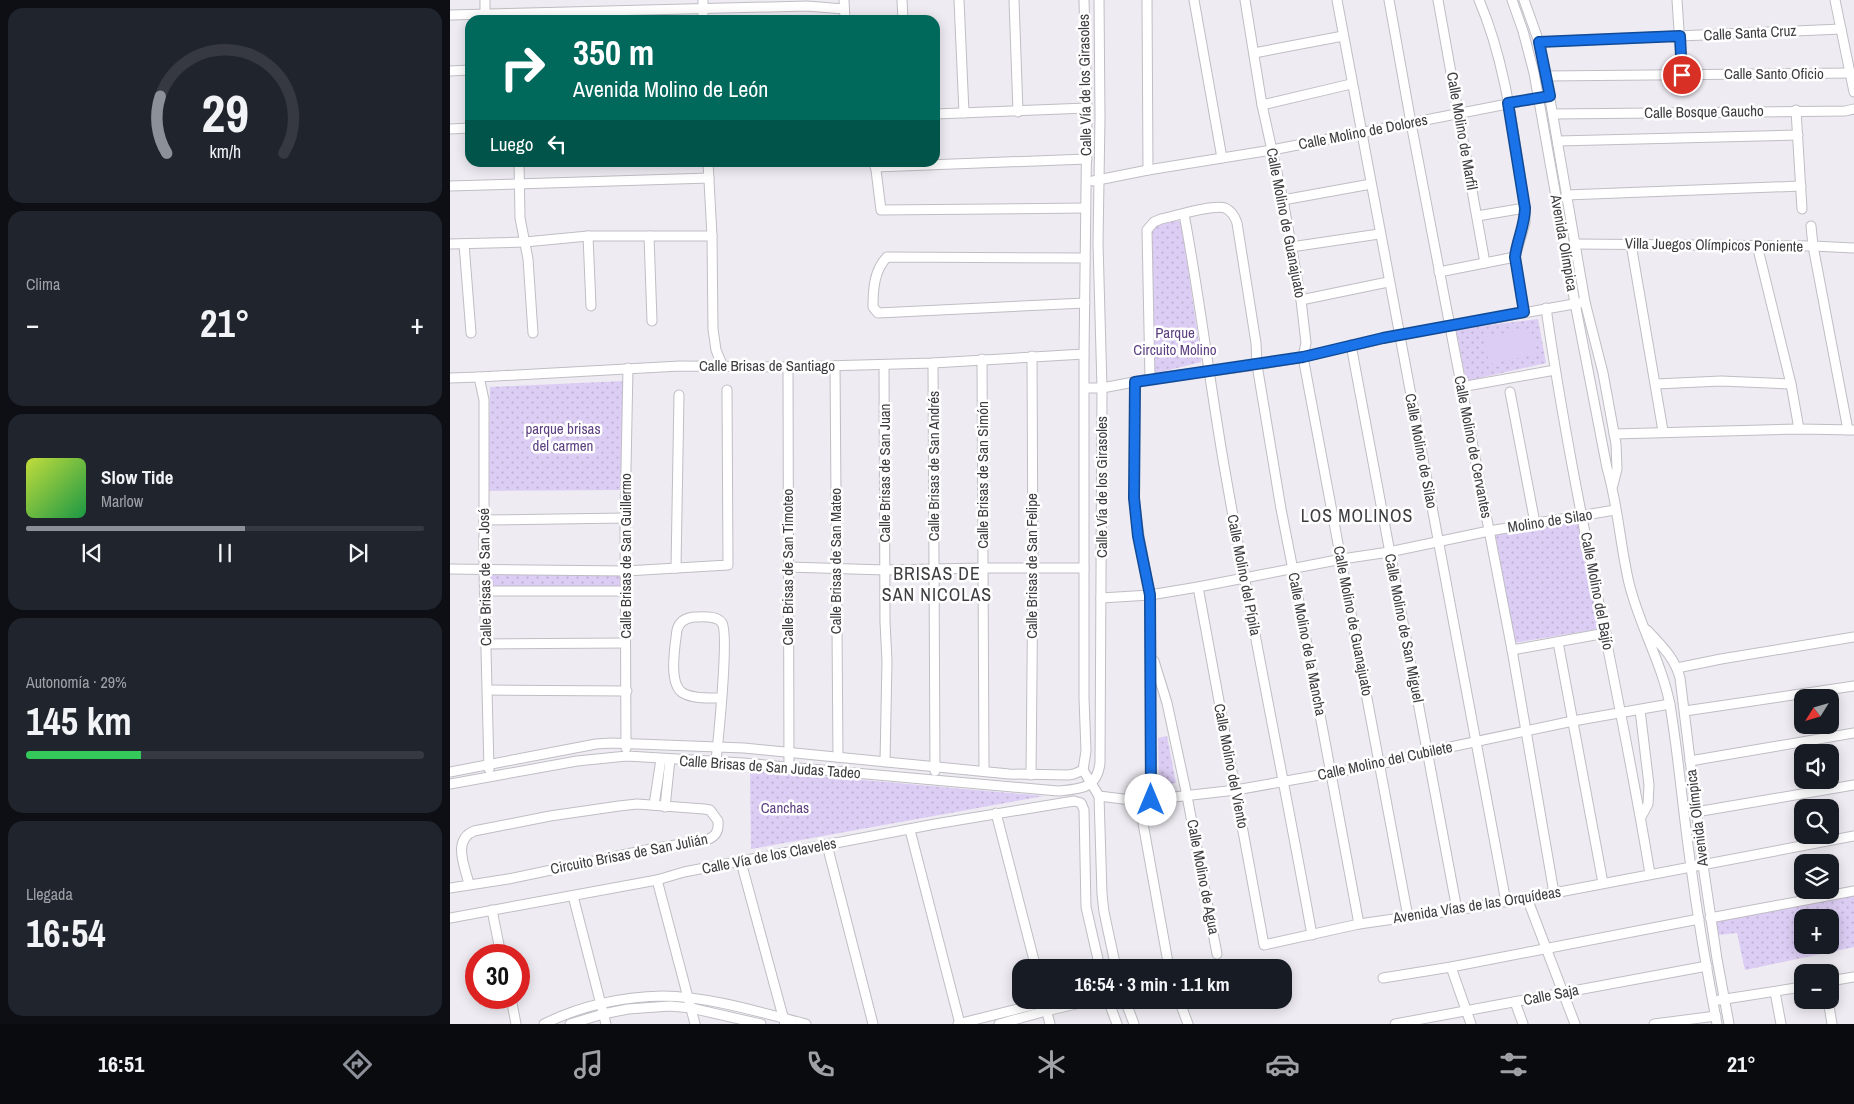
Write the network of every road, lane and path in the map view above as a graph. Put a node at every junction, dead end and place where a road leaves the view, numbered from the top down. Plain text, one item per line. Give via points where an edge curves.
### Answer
1 (485, 0) edge
2 (902, 0) edge
3 (959, 0) edge
4 (1014, 0) edge
5 (1084, 0) edge
6 (1099, 0) edge
7 (1147, 0) edge
8 (1194, 0) edge
9 (1245, 0) edge
10 (1336, 0) edge
11 (1390, 0) edge
12 (1438, 0) edge
13 (1479, 0) edge
14 (1512, 0) edge
15 (1524, 0) edge
16 (1676, 0) edge
17 (1835, 0) edge
18 (703, 4) edge
19 (844, 5) edge
20 (450, 15) edge
21 (485, 15) edge
22 (532, 15) edge
23 (903, 15) edge
24 (465, 16) edge
25 (1841, 29) junction
26 (1343, 36) junction
27 (1680, 36) junction
28 (1539, 42) junction
29 (1254, 53) junction
30 (465, 70) edge
31 (450, 71) edge
32 (1851, 73) junction
33 (1682, 75) junction
34 (1546, 76) junction
35 (1351, 84) junction
36 (1854, 92) edge
37 (1550, 96) junction
38 (1538, 98) junction
39 (1508, 103) junction
40 (1262, 105) junction
41 (1087, 108) junction
42 (1854, 109) edge
43 (1796, 110) junction
44 (1018, 112) junction
45 (964, 113) junction
46 (1458, 113) junction
47 (940, 114) edge
48 (1554, 114) junction
49 (1411, 123) junction
50 (465, 128) edge
51 (450, 129) edge
52 (1361, 132) junction
53 (1798, 135) junction
54 (1558, 141) junction
55 (1272, 150) junction
56 (1222, 158) junction
57 (1087, 159) junction
58 (940, 163) edge
59 (519, 167) edge
60 (708, 167) edge
61 (875, 167) edge
62 (1148, 170) junction
63 (709, 178) junction
64 (1099, 180) junction
65 (1086, 182) junction
66 (518, 183) junction
67 (1371, 184) junction
68 (450, 186) edge
69 (1801, 186) junction
70 (1566, 195) junction
71 (1282, 200) junction
72 (1085, 208) junction
73 (1525, 208) junction
74 (1802, 209) dead end
75 (1184, 214) junction
76 (1477, 216) junction
77 (1811, 226) dead end
78 (1379, 234) junction
79 (588, 236) junction
80 (649, 236) junction
81 (712, 236) junction
82 (525, 242) junction
83 (450, 244) edge
84 (464, 244) junction
85 (1575, 244) junction
86 (1631, 244) junction
87 (1757, 245) junction
88 (1813, 246) junction
89 (1292, 247) junction
90 (1854, 248) edge
91 (1515, 257) junction
92 (1085, 258) junction
93 (1485, 263) junction
94 (1439, 272) junction
95 (1388, 282) junction
96 (1301, 300) junction
97 (1586, 302) junction
98 (1085, 303) junction
99 (1575, 303) junction
100 (591, 306) dead end
101 (1546, 308) junction
102 (1524, 312) junction
103 (652, 321) dead end
104 (1449, 326) junction
105 (533, 333) dead end
106 (471, 334) dead end
107 (1399, 335) junction
108 (1351, 345) junction
109 (1084, 354) junction
110 (1032, 356) junction
111 (1303, 357) junction
112 (982, 359) junction
113 (933, 364) junction
114 (884, 365) junction
115 (1256, 365) junction
116 (788, 366) junction
117 (835, 366) junction
118 (723, 367) junction
119 (628, 368) junction
120 (1555, 370) junction
121 (1208, 372) junction
122 (450, 378) edge
123 (479, 378) junction
124 (1150, 379) junction
125 (1135, 382) junction
126 (1656, 384) junction
127 (1791, 384) junction
128 (1462, 387) junction
129 (1085, 388) junction
130 (1102, 388) junction
131 (727, 390) dead end
132 (1510, 392) dead end
133 (679, 395) dead end
134 (1799, 429) junction
135 (1851, 430) edge
136 (1663, 431) junction
137 (1614, 434) junction
138 (1613, 488) junction
139 (1615, 510) junction
140 (1582, 515) junction
141 (625, 518) junction
142 (484, 520) junction
143 (1535, 523) junction
144 (1489, 531) junction
145 (1438, 543) junction
146 (1389, 552) junction
147 (1342, 559) junction
148 (788, 567) junction
149 (676, 568) junction
150 (836, 568) junction
151 (934, 568) junction
152 (983, 568) junction
153 (1033, 568) junction
154 (1084, 568) junction
155 (450, 570) edge
156 (484, 570) junction
157 (885, 570) junction
158 (1293, 570) junction
159 (626, 571) junction
160 (1245, 579) junction
161 (1198, 587) junction
162 (486, 591) junction
163 (626, 591) junction
164 (1150, 595) junction
165 (1101, 598) junction
166 (1642, 624) junction
167 (1606, 633) junction
168 (1854, 638) edge
169 (1558, 642) junction
170 (625, 643) junction
171 (486, 644) junction
172 (1512, 650) junction
173 (1151, 654) junction
174 (1677, 668) junction
175 (1854, 686) edge
176 (488, 690) junction
177 (627, 691) junction
178 (722, 698) junction
179 (1670, 704) junction
180 (1640, 710) junction
181 (1685, 711) junction
182 (1621, 713) junction
183 (1574, 721) junction
184 (1525, 731) junction
185 (1854, 733) edge
186 (1476, 741) junction
187 (626, 743) junction
188 (718, 747) junction
189 (744, 748) junction
190 (1427, 752) junction
191 (790, 753) junction
192 (627, 756) junction
193 (838, 757) junction
194 (666, 759) junction
195 (716, 761) junction
196 (1690, 761) junction
197 (885, 762) junction
198 (489, 763) junction
199 (743, 763) junction
200 (1381, 764) junction
201 (935, 766) junction
202 (789, 768) junction
203 (1083, 770) junction
204 (984, 771) junction
205 (450, 772) edge
206 (1331, 774) junction
207 (1031, 775) junction
208 (490, 777) junction
209 (935, 779) junction
210 (1284, 781) junction
211 (450, 784) edge
212 (1091, 784) junction
213 (1854, 785) edge
214 (1236, 790) junction
215 (1100, 796) junction
216 (1187, 796) junction
217 (1151, 800) junction
218 (1139, 801) junction
219 (654, 806) junction
220 (665, 807) junction
221 (1696, 812) junction
222 (996, 813) junction
223 (1640, 817) junction
224 (910, 830) junction
225 (1854, 836) edge
226 (827, 844) junction
227 (741, 862) junction
228 (1702, 865) junction
229 (1691, 868) junction
230 (1650, 874) junction
231 (657, 880) junction
232 (1603, 883) junction
233 (470, 884) junction
234 (450, 888) edge
235 (1854, 892) edge
236 (1554, 893) junction
237 (573, 896) junction
238 (1527, 898) junction
239 (1506, 902) junction
240 (492, 910) junction
241 (1457, 910) junction
242 (1408, 917) junction
243 (450, 918) edge
244 (1710, 918) junction
245 (1699, 919) junction
246 (1359, 924) junction
247 (1312, 935) junction
248 (499, 944) edge
249 (1264, 944) joint
250 (1546, 948) junction
251 (1217, 954) dead end
252 (1034, 959) edge
253 (1098, 959) edge
254 (1114, 959) edge
255 (1167, 959) edge
256 (1707, 966) junction
257 (1451, 967) junction
258 (1854, 977) edge
259 (1383, 978) dead end
260 (1839, 980) edge
261 (1794, 988) edge
262 (1775, 992) junction
263 (1562, 993) junction
264 (688, 998) junction
265 (1724, 1000) junction
266 (1713, 1001) junction
267 (1515, 1002) junction
268 (691, 1008) junction
269 (513, 1009) edge
270 (602, 1009) junction
271 (1022, 1009) edge
272 (1033, 1009) edge
273 (1048, 1009) edge
274 (1111, 1009) edge
275 (1128, 1009) edge
276 (1182, 1009) edge
277 (1830, 1009) edge
278 (1466, 1011) junction
279 (1716, 1020) edge
280 (784, 1022) edge
281 (1418, 1022) edge
282 (516, 1024) edge
283 (544, 1024) edge
284 (570, 1024) edge
285 (606, 1024) edge
286 (695, 1024) edge
287 (761, 1024) edge
288 (806, 1024) edge
289 (873, 1024) edge
290 (960, 1024) edge
291 (999, 1024) edge
292 (1050, 1024) edge
293 (1117, 1024) edge
294 (1134, 1024) edge
295 (1188, 1024) edge
296 (1395, 1024) edge
297 (1471, 1024) edge
298 (1523, 1024) edge
299 (1575, 1024) edge
300 (1654, 1024) edge
301 (1729, 1024) edge
302 (1781, 1024) edge
303 (1832, 1024) edge

1 - 21 street
2 - 23 street
3 - 45 street
4 - 44 street
5 - 41 street, Calle Vía de los Girasoles
6 - 64 street, Calle Vía de los Girasoles
7 - 62 street
8 - 56 street
9 - 29 street, Calle Molino de Guanajuato
10 - 26 street, Calle Molino de Silao
11 - 49 street, Calle Molino de Cervantes
12 - 46 street, Calle Molino de Marfil
13 - 39 street via 1493,38
14 - 38 street, Avenida Olímpica via 1531,57
15 - 28 street, Avenida Olímpica
16 - 27 street
17 - 25 street
18 - 19 street
18 - 22 street
20 - 24 street
25 - 27 street, Calle Santa Cruz
25 - 32 street
26 - 29 street
26 - 35 street, Calle Molino de Silao
27 - 28 street, Calle Santa Cruz
27 - 33 street
28 - 34 street, Avenida Olímpica
29 - 40 street, Calle Molino de Guanajuato
30 - 31 street
32 - 33 street, Calle Santo Oficio
32 - 36 street
33 - 34 street, Calle Santo Oficio
34 - 37 street, Avenida Olímpica
35 - 40 street
35 - 52 street, Calle Molino de Silao
37 - 38 street, Calle Molino de Dolores
37 - 48 street, Avenida Olímpica
38 - 39 street, Calle Molino de Dolores
38 - 99 street, Avenida Olímpica
39 - 46 street, Calle Molino de Dolores
39 - 73 street
40 - 55 street, Calle Molino de Guanajuato
41 - 44 street
41 - 57 street, Calle Vía de los Girasoles
42 - 43 street, Calle Bosque Gaucho
43 - 48 street, Calle Bosque Gaucho
43 - 53 street
44 - 45 street
45 - 47 street
46 - 49 street, Calle Molino de Dolores
46 - 76 street, Calle Molino de Marfil
48 - 54 street, Avenida Olímpica
49 - 52 street, Calle Molino de Dolores
49 - 94 street, Calle Molino de Cervantes
50 - 51 street
52 - 55 street, Calle Molino de Dolores
52 - 67 street, Calle Molino de Silao
53 - 54 street
53 - 69 street
54 - 70 street, Avenida Olímpica
55 - 56 street, Calle Molino de Dolores
55 - 71 street, Calle Molino de Guanajuato
56 - 62 street, Calle Molino de Dolores
57 - 58 street
57 - 65 street, Calle Vía de los Girasoles
59 - 66 street
60 - 63 street
61 - 72 street via 881,210
62 - 64 street, Calle Molino de Dolores
63 - 66 street
63 - 81 street
64 - 65 street, Calle Molino de Dolores
64 - 130 street, Calle Vía de los Girasoles
65 - 72 street, Calle Vía de los Girasoles
66 - 68 street
66 - 82 street
67 - 71 street
67 - 78 street, Calle Molino de Silao
69 - 70 street
69 - 74 street
70 - 85 street, Avenida Olímpica
71 - 89 street, Calle Molino de Guanajuato
72 - 92 street, Calle Vía de los Girasoles
73 - 76 street
73 - 91 street
75 - 115 street, Calle Molino de la Mancha via 1219,207 1234,216 1256,343
75 - 121 street, Calle Molino del Pípila via 1198,289
75 - 124 street via 1154,222 1147,230
76 - 93 street, Calle Molino de Marfil
77 - 88 street
78 - 89 street
78 - 95 street, Calle Molino de Silao
79 - 80 street
79 - 82 street
79 - 100 street
80 - 81 street
80 - 103 street
81 - 118 street via 714,335
82 - 84 street
82 - 105 street
83 - 84 street
84 - 106 street
85 - 86 street, Villa Juegos Olímpicos Poniente
85 - 97 street, Avenida Olímpica
86 - 87 street, Villa Juegos Olímpicos Poniente
86 - 126 street
87 - 88 street, Villa Juegos Olímpicos Poniente
87 - 127 street
88 - 90 street, Villa Juegos Olímpicos Poniente
88 - 135 street
89 - 96 street, Calle Molino de Guanajuato
91 - 93 street
91 - 102 street
92 - 98 street, Calle Vía de los Girasoles
92 - 98 street via 886,257 881,263 873,293 873,307 878,313
93 - 94 street
94 - 104 street, Calle Molino de Cervantes
95 - 96 street
95 - 107 street, Calle Molino de Silao
96 - 111 street, Calle Molino de Guanajuato via 1306,344
97 - 99 street
97 - 137 street, Avenida Olímpica
98 - 109 street, Calle Vía de los Girasoles
99 - 101 street
99 - 138 street, Avenida Olímpica
101 - 102 street
101 - 120 street, Calle Molino del Bajío
102 - 104 street
104 - 107 street
104 - 128 street, Calle Molino de Cervantes
107 - 108 street
107 - 145 street, Calle Molino de Silao
108 - 111 street
108 - 146 street, Calle Molino de San Miguel
109 - 110 street, Calle Brisas de Santiago
109 - 129 street, Calle Vía de los Girasoles
110 - 112 street, Calle Brisas de Santiago
110 - 153 street, Calle Brisas de San Felipe
111 - 115 street
111 - 147 street, Calle Molino de Guanajuato
112 - 113 street, Calle Brisas de Santiago
112 - 152 street, Calle Brisas de San Simón
113 - 114 street, Calle Brisas de Santiago
113 - 151 street, Calle Brisas de San Andrés
114 - 117 street, Calle Brisas de Santiago
114 - 157 street, Calle Brisas de San Juan
115 - 121 street
115 - 158 street, Calle Molino de la Mancha
116 - 117 street, Calle Brisas de Santiago
116 - 118 street, Calle Brisas de Santiago
116 - 148 street, Calle Brisas de San Timoteo
117 - 150 street, Calle Brisas de San Mateo
118 - 119 street, Calle Brisas de Santiago
119 - 123 street, Calle Brisas de Santiago
119 - 141 street, Calle Brisas de San Guillermo
120 - 128 street
120 - 140 street, Calle Molino del Bajío
121 - 124 street
121 - 160 street, Calle Molino del Pípila
122 - 123 street, Calle Brisas de Santiago
123 - 142 street, Calle Brisas de San José via 484,400
124 - 125 street
125 - 130 street
125 - 164 street, Calle Molino de Agua via 1134,498
126 - 127 street via 1721,381
126 - 136 street
127 - 134 street
128 - 144 street, Calle Molino de Cervantes
129 - 130 street
129 - 154 street, Calle Vía de los Girasoles
130 - 165 street, Calle Vía de los Girasoles
131 - 149 street via 728,566
132 - 143 street
133 - 149 street
134 - 135 street
134 - 136 street
136 - 137 street
137 - 138 street, Avenida Olímpica via 1617,469
138 - 139 street, Avenida Olímpica
139 - 140 street, Molino de Silao
139 - 166 street, Avenida Olímpica via 1629,584
140 - 143 street, Molino de Silao
140 - 167 street, Calle Molino del Bajío
141 - 142 street
141 - 159 street, Calle Brisas de San Guillermo
142 - 156 street, Calle Brisas de San José
143 - 144 street, Molino de Silao
144 - 145 street, Molino de Silao
144 - 172 street, Calle Molino de Cervantes
145 - 146 street, Molino de Silao
145 - 186 street, Calle Molino de Silao
146 - 147 street, Molino de Silao
146 - 190 street, Calle Molino de San Miguel
147 - 158 street, Molino de Silao
147 - 200 street, Calle Molino de Guanajuato
148 - 150 street
148 - 191 street, Calle Brisas de San Timoteo
149 - 159 street
150 - 157 street
150 - 193 street, Calle Brisas de San Mateo
151 - 152 street
151 - 157 street
151 - 201 street, Calle Brisas de San Andrés
152 - 153 street
152 - 204 street, Calle Brisas de San Simón
153 - 154 street
153 - 207 street, Calle Brisas de San Felipe
154 - 203 street, Calle Vía de los Girasoles via 1086,751
155 - 156 street
156 - 159 street
156 - 162 street, Calle Brisas de San José
157 - 197 street, Calle Brisas de San Juan
158 - 160 street, Molino de Silao
158 - 206 street, Calle Molino de la Mancha
159 - 163 street, Calle Brisas de San Guillermo
160 - 161 street, Molino de Silao
160 - 210 street, Calle Molino del Pípila
161 - 164 street, Molino de Silao
161 - 214 street, Calle Molino del Viento
162 - 163 street
162 - 171 street, Calle Brisas de San José
163 - 170 street, Calle Brisas de San Guillermo
164 - 165 street, Molino de Silao
164 - 173 street, Calle Molino de Agua
165 - 212 street, Calle Vía de los Girasoles via 1100,763 1098,777
166 - 174 street, Avenida Olímpica via 1666,650
166 - 179 street, Avenida Olímpica
167 - 169 street
167 - 182 street, Calle Molino del Bajío
168 - 174 street
169 - 172 street
169 - 183 street
170 - 171 street
170 - 177 street, Calle Brisas de San Guillermo
171 - 176 street, Calle Brisas de San José
172 - 184 street, Calle Molino de Cervantes
173 - 216 street, Calle Molino de Agua via 1167,703
173 - 217 street, Calle Molino de Agua
174 - 181 street, Avenida Olímpica
175 - 181 street
176 - 177 street
176 - 198 street, Calle Brisas de San José
177 - 187 street, Calle Brisas de San Guillermo
178 - 178 street via 724,626 720,620 712,618 684,620 678,626 675,645 674,678 677,686 686,694
178 - 188 street
179 - 180 street, Calle Molino del Cubilete
179 - 229 street, Avenida Olímpica
180 - 182 street, Calle Molino del Cubilete
180 - 223 street via 1649,785 1648,804
181 - 196 street, Avenida Olímpica
182 - 183 street, Calle Molino del Cubilete
182 - 223 street, Calle Molino del Bajío
183 - 184 street, Calle Molino del Cubilete
183 - 232 street
184 - 186 street, Calle Molino del Cubilete
184 - 236 street, Calle Molino de Cervantes
185 - 196 street
186 - 190 street, Calle Molino del Cubilete
186 - 239 street, Calle Molino de Silao
187 - 188 street, Calle Brisas de San Judas Tadeo
187 - 192 street, Calle Brisas de San Guillermo
187 - 198 street, Calle Brisas de San Judas Tadeo via 596,744
188 - 189 street, Calle Brisas de San Judas Tadeo
188 - 195 street
189 - 191 street, Calle Brisas de San Judas Tadeo
189 - 199 street
190 - 200 street, Calle Molino del Cubilete
190 - 241 street, Calle Molino de San Miguel
191 - 193 street, Calle Brisas de San Judas Tadeo
191 - 202 street, Calle Brisas de San Timoteo
192 - 194 street, Calle Brisas de San Judas Tadeo
192 - 208 street, Calle Brisas de San Judas Tadeo via 577,761
193 - 197 street, Calle Brisas de San Judas Tadeo
194 - 195 street, Calle Brisas de San Judas Tadeo
194 - 219 street
194 - 220 street
195 - 199 street, Calle Brisas de San Judas Tadeo
196 - 221 street, Avenida Olímpica
197 - 201 street, Calle Brisas de San Judas Tadeo
198 - 205 street, Calle Brisas de San Judas Tadeo
198 - 208 street, Calle Brisas de San José
199 - 202 street, Calle Brisas de San Judas Tadeo
200 - 206 street, Calle Molino del Cubilete
200 - 242 street, Calle Molino de Guanajuato
201 - 204 street, Calle Brisas de San Judas Tadeo
201 - 209 street, Calle Brisas de San Andrés
202 - 209 street, Calle Brisas de San Judas Tadeo
203 - 207 street, Calle Brisas de San Judas Tadeo via 1074,774
203 - 212 street
204 - 207 street, Calle Brisas de San Judas Tadeo
206 - 210 street, Calle Molino del Cubilete
206 - 246 street, Calle Molino de la Mancha
208 - 211 street, Calle Brisas de San Judas Tadeo
209 - 212 street, Calle Brisas de San Judas Tadeo via 1058,791
210 - 214 street, Calle Molino del Cubilete
210 - 247 street, Calle Molino del Pípila
212 - 215 street
213 - 221 street
214 - 216 street, Calle Molino del Cubilete
214 - 249 street, Calle Molino del Viento
215 - 218 street, Calle Molino del Cubilete
215 - 254 street via 1102,894
216 - 217 street, Calle Molino del Cubilete
216 - 251 street, Calle Molino de Agua
217 - 218 street, Calle Molino del Cubilete
218 - 255 street
219 - 220 street, Circuito Brisas de San Julián
219 - 233 street, Circuito Brisas de San Julián via 608,807 470,833 461,845
220 - 233 street, Circuito Brisas de San Julián via 710,810 718,820 716,834 711,839
221 - 228 street, Avenida Olímpica
222 - 224 street, Calle Vía de los Claveles
222 - 252 street
222 - 253 street, Calle Vía de los Claveles via 1081,803 1084,810 1086,906
223 - 230 street, Calle Molino del Bajío
224 - 226 street, Calle Vía de los Claveles
224 - 290 street
225 - 228 street, Avenida Vías de las Orquídeas
226 - 227 street, Calle Vía de los Claveles
226 - 289 street
227 - 231 street, Calle Vía de los Claveles
227 - 280 street
228 - 229 street, Avenida Vías de las Orquídeas
228 - 244 street, Avenida Olímpica
229 - 230 street, Avenida Vías de las Orquídeas
229 - 245 street, Avenida Olímpica
230 - 232 street, Avenida Vías de las Orquídeas
231 - 237 street, Calle Vía de los Claveles
231 - 264 street
232 - 236 street, Avenida Vías de las Orquídeas
233 - 234 street, Circuito Brisas de San Julián
235 - 244 street
236 - 238 street, Avenida Vías de las Orquídeas
237 - 240 street, Calle Vía de los Claveles
237 - 270 street
238 - 239 street, Avenida Vías de las Orquídeas
238 - 250 street
239 - 241 street, Avenida Vías de las Orquídeas
240 - 243 street, Calle Vía de los Claveles
240 - 248 street
241 - 242 street, Avenida Vías de las Orquídeas
242 - 246 street, Avenida Vías de las Orquídeas
244 - 265 street, Avenida Olímpica
245 - 250 street
245 - 256 street, Avenida Olímpica
246 - 247 street, Avenida Vías de las Orquídeas
247 - 249 street, Avenida Vías de las Orquídeas
250 - 257 street
250 - 263 street
256 - 263 street, Calle Saja
256 - 266 street, Avenida Olímpica
257 - 259 street
257 - 278 street
258 - 260 street
261 - 262 street
262 - 265 street
262 - 302 street
263 - 267 street, Calle Saja
263 - 299 street
264 - 268 street
264 - 270 street via 663,996 618,1001
264 - 280 street
265 - 266 street
265 - 301 street, Avenida Olímpica
266 - 279 street, Avenida Olímpica
267 - 278 street, Calle Saja
267 - 298 street
268 - 270 street
268 - 286 street
268 - 287 street
269 - 282 street
270 - 283 street via 569,1014
270 - 284 street
270 - 285 street
271 - 290 street
272 - 291 street
273 - 292 street
274 - 293 street
275 - 294 street
276 - 295 street
277 - 303 street
278 - 281 street, Calle Saja
278 - 297 street
279 - 300 street
280 - 288 street
281 - 296 street, Calle Saja

